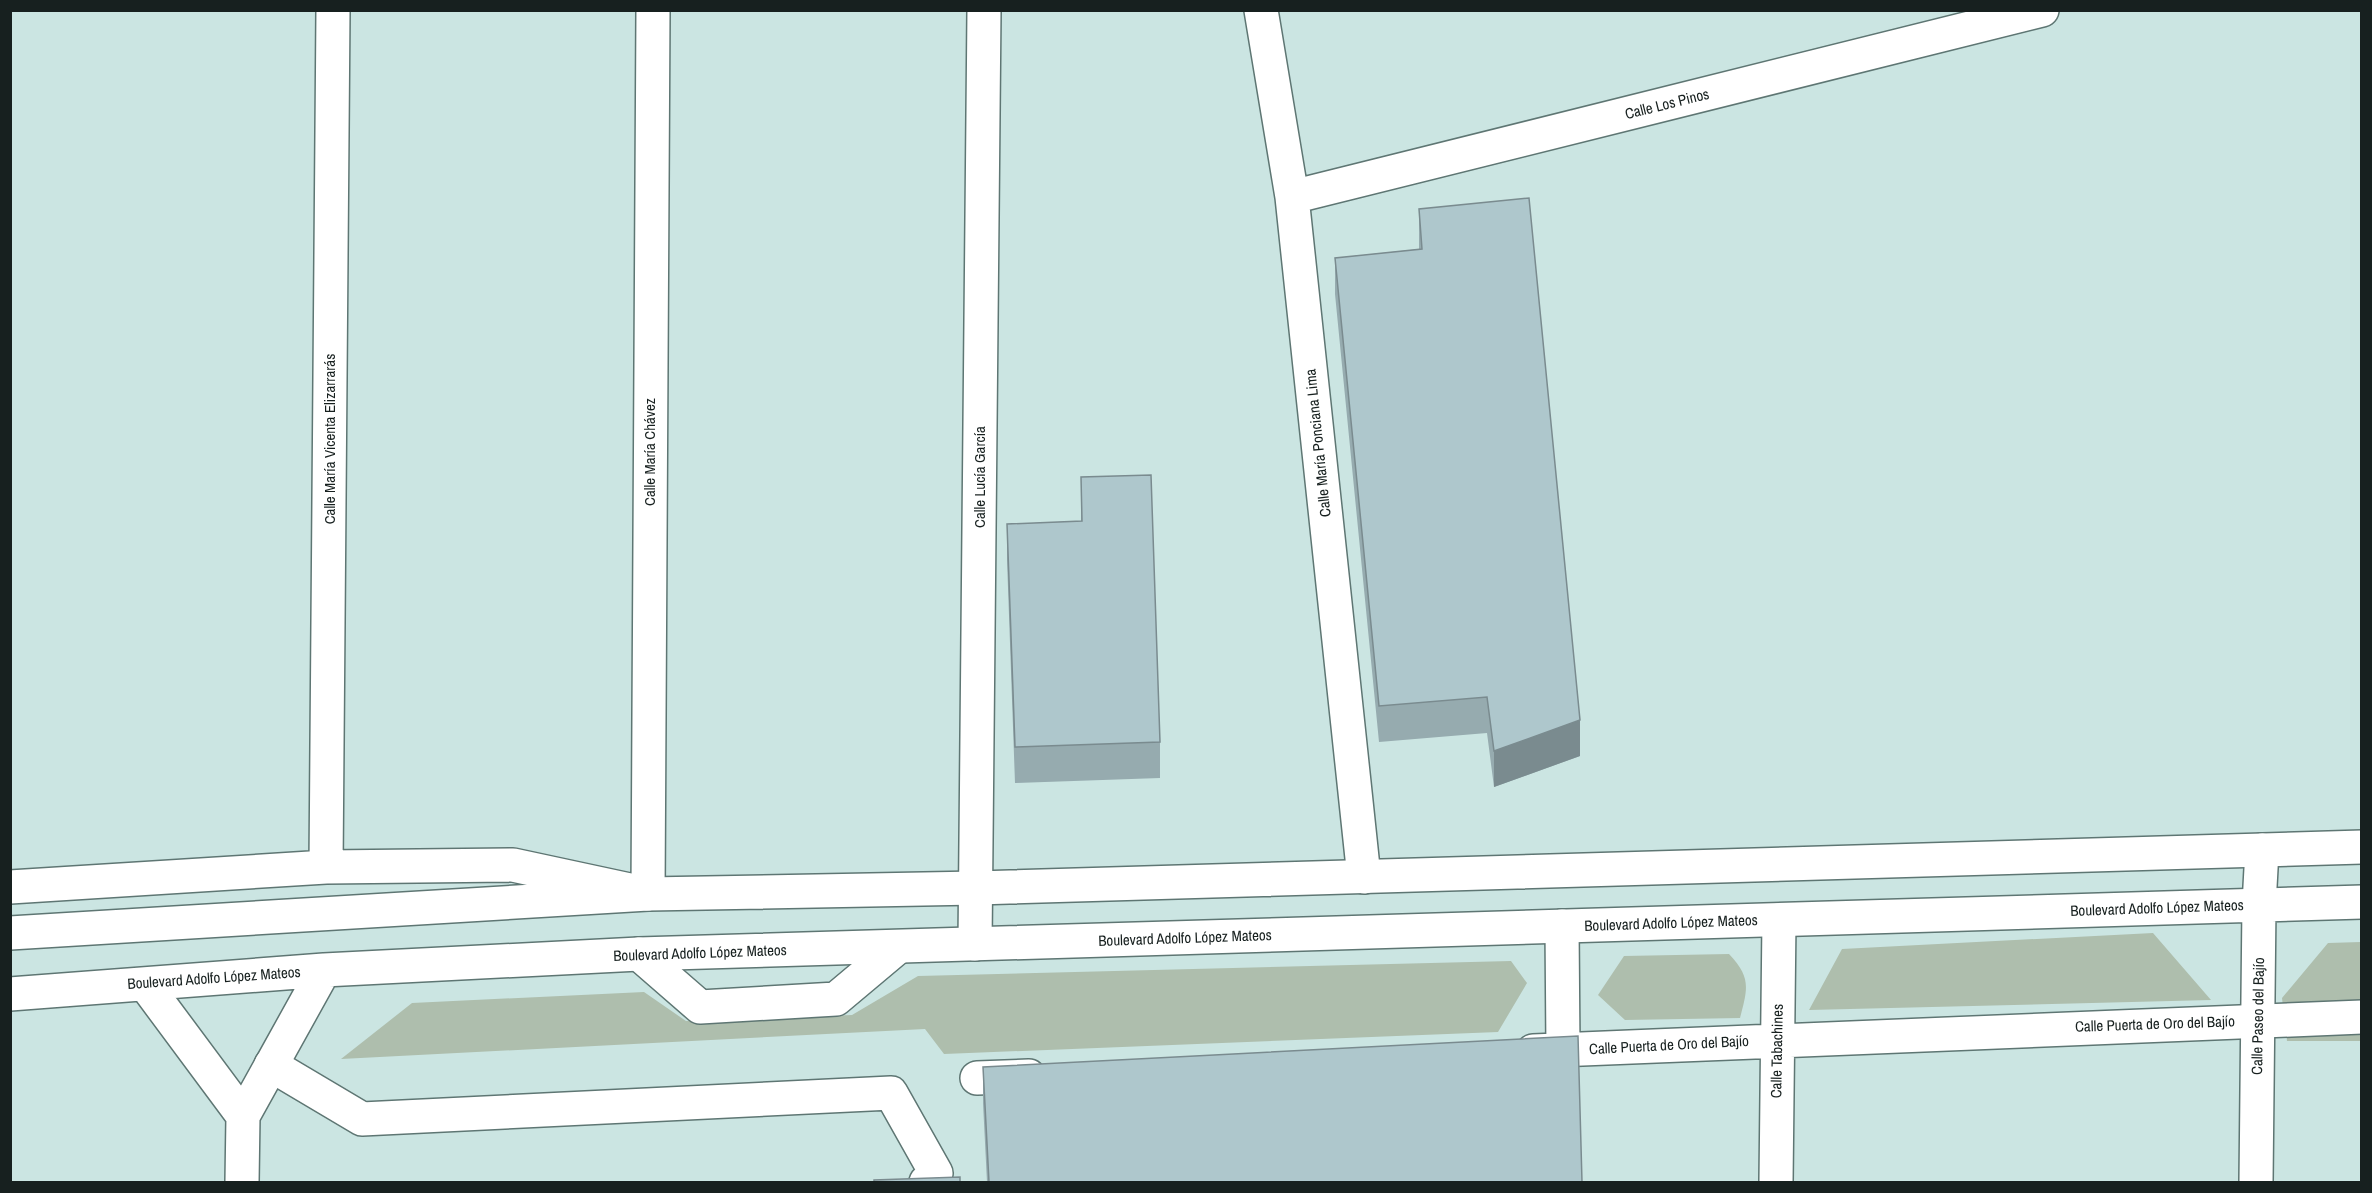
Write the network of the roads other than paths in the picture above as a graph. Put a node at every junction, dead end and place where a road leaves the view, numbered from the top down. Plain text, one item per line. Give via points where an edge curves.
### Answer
1 (333, 10) edge
2 (653, 10) edge
3 (984, 10) edge
4 (1261, 10) edge
5 (2042, 10) edge
6 (1292, 197) junction
7 (2361, 847) edge
8 (2262, 850) junction
9 (326, 867) junction
10 (1364, 877) junction
11 (10, 887) edge
12 (977, 888) junction
13 (648, 894) junction
14 (2361, 902) edge
15 (2259, 905) junction
16 (1779, 920) junction
17 (1562, 926) junction
18 (10, 933) edge
19 (975, 944) junction
20 (898, 947) junction
21 (639, 954) junction
22 (324, 970) junction
23 (145, 984) junction
24 (10, 994) edge
25 (2361, 1017) edge
26 (2258, 1020) junction
27 (1777, 1040) junction
28 (1563, 1050) junction
29 (1503, 1053) edge
30 (271, 1065) junction
31 (1060, 1074) edge
32 (977, 1078) dead end
33 (243, 1116) junction
34 (242, 1182) edge
35 (926, 1182) edge
36 (1776, 1182) edge
37 (2256, 1182) edge

1 - 9 street, Calle María Vicenta Elizarrarás
2 - 13 street, Calle María Chávez
3 - 12 street, Calle Lucía García
4 - 6 street, Calle María Ponciana Lima
5 - 6 street, Calle Los Pinos
6 - 10 street, Calle María Ponciana Lima
7 - 8 street
8 - 10 street
8 - 15 street, Calle Paseo del Bajío
9 - 11 street
9 - 13 street via 513,865
10 - 12 street
12 - 13 street
12 - 19 street, Calle Lucía García
13 - 18 street
14 - 15 street, Boulevard Adolfo López Mateos
15 - 16 street, Boulevard Adolfo López Mateos
15 - 26 street, Calle Paseo del Bajío
16 - 17 street, Boulevard Adolfo López Mateos
16 - 27 street, Calle Tabachines
17 - 19 street, Boulevard Adolfo López Mateos
17 - 28 street
19 - 20 street, Boulevard Adolfo López Mateos
20 - 21 street, Boulevard Adolfo López Mateos
20 - 21 street via 836,999 700,1007
21 - 22 street, Boulevard Adolfo López Mateos
22 - 23 street, Boulevard Adolfo López Mateos
22 - 30 street
23 - 24 street, Boulevard Adolfo López Mateos
23 - 33 street
25 - 26 street, Calle Puerta de Oro del Bajío
26 - 27 street, Calle Puerta de Oro del Bajío
26 - 37 street, Calle Paseo del Bajío
27 - 28 street, Calle Puerta de Oro del Bajío
27 - 36 street, Calle Tabachines
28 - 29 street, Calle Puerta de Oro del Bajío
30 - 33 street
30 - 35 street via 362,1119 891,1093 936,1173
31 - 32 street
33 - 34 street

